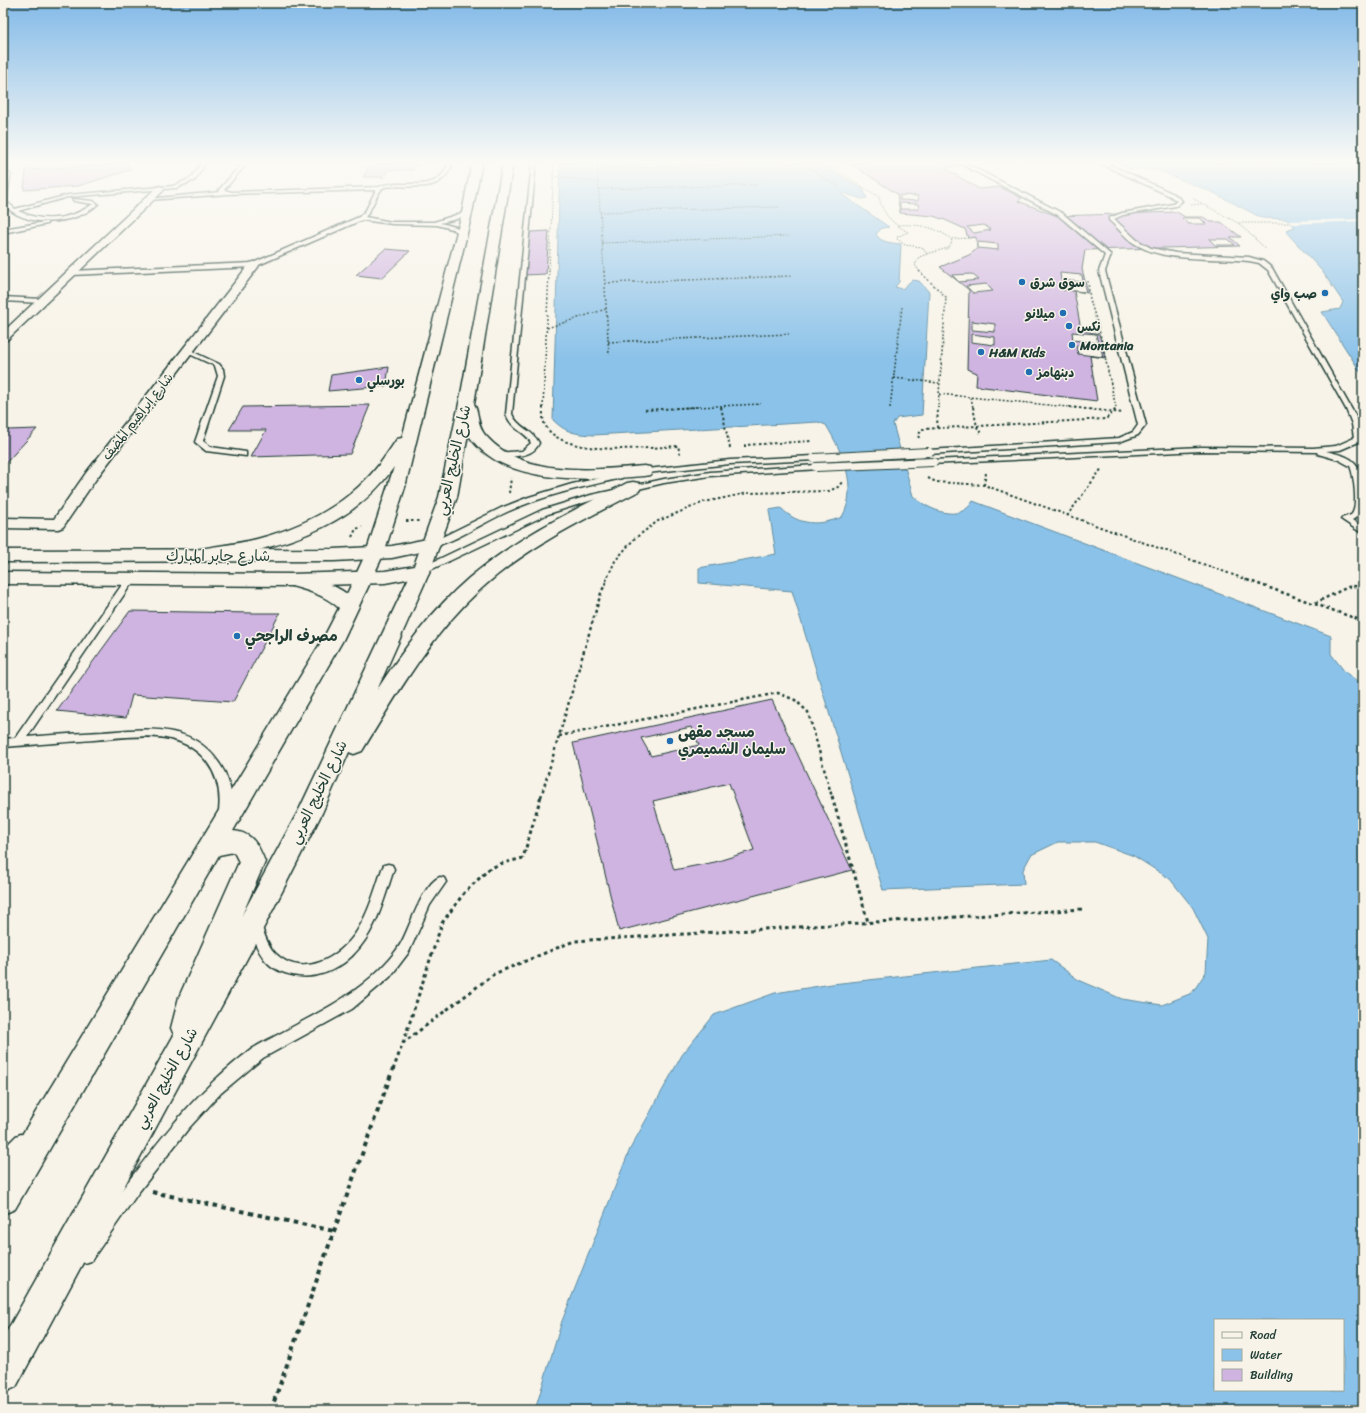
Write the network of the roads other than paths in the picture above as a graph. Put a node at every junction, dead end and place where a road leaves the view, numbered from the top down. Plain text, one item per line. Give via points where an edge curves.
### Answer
1 (19, 228) edge
2 (119, 228) edge
3 (338, 228) edge
4 (463, 228) edge
5 (497, 228) edge
6 (527, 228) edge
7 (1076, 228) edge
8 (1121, 228) edge
9 (3, 231) edge
10 (254, 265) junction
11 (72, 273) junction
12 (3, 299) edge
13 (42, 301) junction
14 (3, 338) edge
15 (187, 351) junction
16 (468, 394) junction
17 (412, 428) junction
18 (1358, 439) junction
19 (1363, 448) edge
20 (1313, 450) junction
21 (243, 454) dead end
22 (499, 455) junction
23 (639, 479) junction
24 (3, 523) edge
25 (1363, 530) edge
26 (432, 544) junction
27 (375, 553) junction
28 (3, 556) edge
29 (194, 556) junction
30 (421, 571) junction
31 (3, 578) edge
32 (131, 578) junction
33 (364, 578) junction
34 (292, 580) junction
35 (350, 607) junction
36 (18, 742) junction
37 (3, 743) edge
38 (310, 813) junction
39 (217, 836) junction
40 (388, 869) dead end
41 (440, 882) dead end
42 (254, 918) junction
43 (180, 1052) junction
44 (76, 1073) junction
45 (3, 1160) edge
46 (3, 1197) edge
47 (3, 1374) edge
48 (3, 1378) edge

1 - 9 lane
2 - 11 street
3 - 10 lane
4 - 17 main road
5 - 16 main road, شارع الخليج العربي
6 - 22 lane via 509,414 512,424 535,443 524,453
7 - 23 lane, bridge via 1108,255 1102,271 1142,425 1133,435 1119,440 730,462
8 - 18 lane via 1138,244 1154,250 1249,259 1268,266 1349,409 1356,424
10 - 11 lane
10 - 15 street, شارع إبراهيم المضف
11 - 13 street
12 - 13 lane
13 - 14 street
15 - 21 lane via 217,365 221,376 198,442 209,449
15 - 24 street, شارع إبراهيم المضف via 90,476 58,524
16 - 22 main road via 472,430 488,448
16 - 26 main road, شارع الخليج العربي via 448,498
17 - 27 main road via 397,487
17 - 29 main road via 391,460 365,492 332,516 301,532 263,545
18 - 19 lane
18 - 20 lane via 1337,448
20 - 23 lane, bridge via 1201,449 816,467
20 - 25 lane via 1341,458 1355,469 1358,510 1354,516 1345,519
22 - 23 main road via 528,468 558,474
23 - 26 lane via 602,479 531,500
23 - 30 lane via 594,497 545,512
23 - 38 main road via 508,557 456,601 424,638 400,672
26 - 27 main road, شارع جابر المبارك
26 - 30 main road, شارع الخليج العربي
27 - 29 main road, شارع جابر المبارك
27 - 33 main road
28 - 29 main road, شارع جابر المبارك
30 - 33 main road, شارع جابر المبارك
30 - 38 main road, شارع الخليج العربي
31 - 32 main road, شارع جابر المبارك
32 - 34 main road, شارع جابر المبارك
32 - 36 lane
33 - 34 main road, شارع جابر المبارك
33 - 35 main road
34 - 35 main road via 323,587
35 - 39 main road
36 - 37 lane
36 - 39 lane via 153,732 188,741 208,756 221,776 226,796
38 - 42 main road, شارع الخليج العربي
39 - 43 main road via 227,841 238,842 249,850 252,862 193,997
39 - 44 main road
40 - 42 lane via 370,922 355,945 334,963 321,969 298,972 275,962 267,954 257,935
41 - 48 lane via 426,902 404,948 381,977 347,1004 258,1053 240,1066 183,1124 81,1261
42 - 43 main road, شارع الخليج العربي
43 - 47 main road, شارع الخليج العربي
44 - 45 lane via 37,1124
44 - 46 main road

